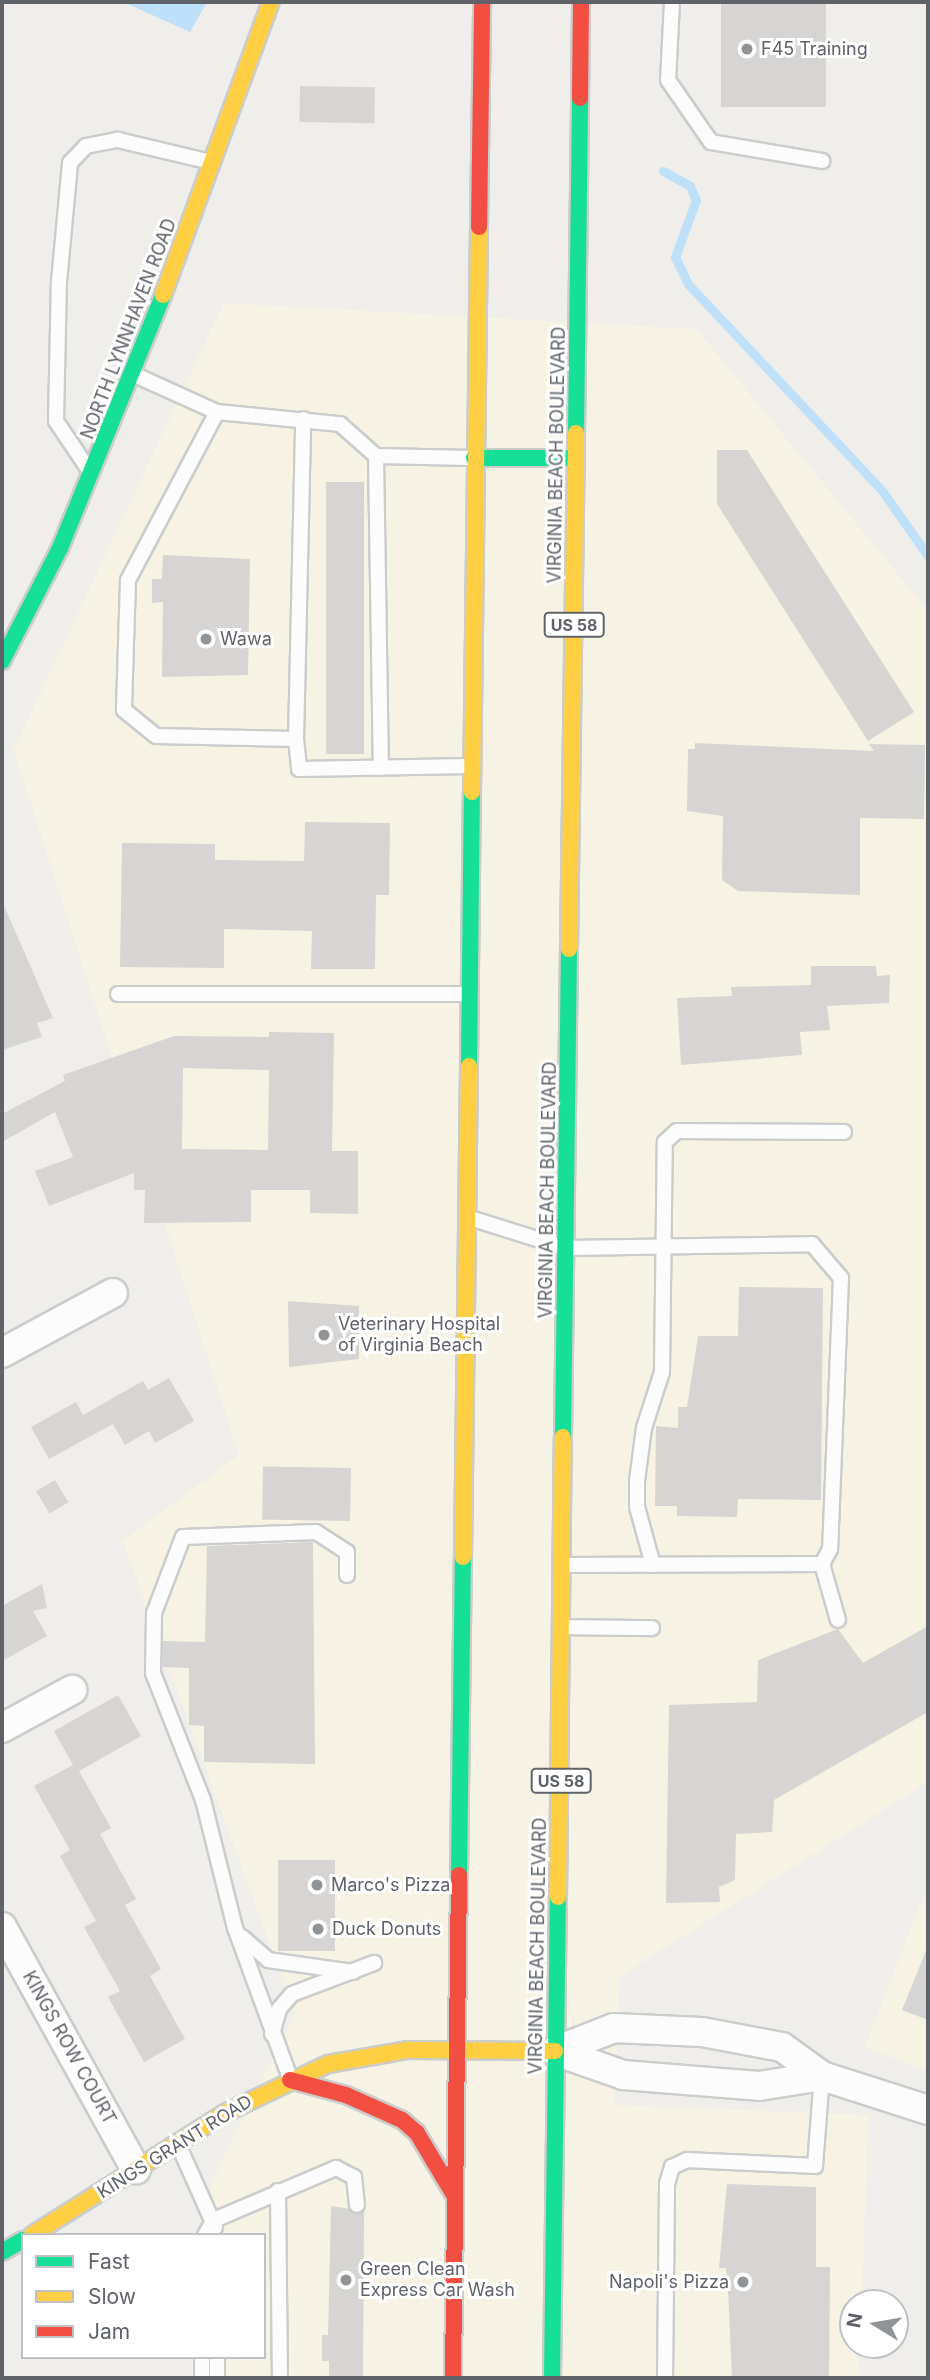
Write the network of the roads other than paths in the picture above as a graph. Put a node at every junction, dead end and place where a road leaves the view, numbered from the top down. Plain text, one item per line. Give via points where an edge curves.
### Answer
1 (271, 2) edge
2 (482, 2) edge
3 (581, 2) edge
4 (672, 2) edge
5 (822, 160) dead end
6 (213, 163) junction
7 (134, 374) junction
8 (217, 412) junction
9 (303, 419) junction
10 (376, 456) junction
11 (474, 458) junction
12 (575, 458) junction
13 (92, 473) junction
14 (2, 661) edge
15 (296, 739) junction
16 (471, 766) junction
17 (381, 768) junction
18 (118, 994) dead end
19 (468, 994) junction
20 (844, 1132) dead end
21 (466, 1216) junction
22 (663, 1247) junction
23 (566, 1248) junction
24 (113, 1293) dead end
25 (2, 1353) edge
26 (822, 1564) junction
27 (565, 1565) junction
28 (653, 1565) junction
29 (347, 1575) dead end
30 (838, 1620) dead end
31 (564, 1627) junction
32 (652, 1628) dead end
33 (72, 1690) dead end
34 (2, 1728) edge
35 (2, 1927) edge
36 (235, 1928) junction
37 (373, 1963) dead end
38 (353, 1972) junction
39 (272, 2034) junction
40 (456, 2049) junction
41 (555, 2051) junction
42 (822, 2076) junction
43 (290, 2080) junction
44 (928, 2110) edge
45 (177, 2142) junction
46 (136, 2170) junction
47 (278, 2191) junction
48 (455, 2197) junction
49 (357, 2205) dead end
50 (215, 2227) edge
51 (35, 2233) edge
52 (21, 2241) edge
53 (2, 2252) edge
54 (202, 2359) edge
55 (217, 2359) edge
56 (202, 2378) edge
57 (217, 2378) edge
58 (279, 2378) edge
59 (453, 2378) edge
60 (552, 2378) edge
61 (665, 2378) edge

1 - 6 main road, NORTH LYNNHAVEN ROAD
2 - 11 main road
3 - 12 main road, VIRGINIA BEACH BOULEVARD / US 58
4 - 5 lane via 668,80 711,142
6 - 7 main road, NORTH LYNNHAVEN ROAD
6 - 13 lane via 118,141 86,146 70,163 59,282 56,421 66,443
7 - 8 lane
7 - 13 main road, NORTH LYNNHAVEN ROAD
8 - 9 lane
8 - 15 lane via 128,580 124,710 156,736
9 - 10 lane via 340,424
9 - 15 lane
10 - 11 lane
10 - 17 lane
11 - 12 main road
11 - 16 main road
12 - 23 main road, VIRGINIA BEACH BOULEVARD / US 58
13 - 14 main road, NORTH LYNNHAVEN ROAD
15 - 17 lane via 299,769
16 - 17 lane
16 - 19 main road
18 - 19 lane
19 - 21 main road
20 - 22 lane via 669,1135
21 - 23 lane
21 - 40 main road
22 - 23 lane
22 - 26 lane via 812,1244 841,1278 830,1549
22 - 28 lane via 662,1372 644,1428 637,1481 637,1507
23 - 27 main road, VIRGINIA BEACH BOULEVARD / US 58
24 - 25 street
26 - 28 lane
26 - 30 lane
27 - 28 lane
27 - 31 main road, VIRGINIA BEACH BOULEVARD / US 58
29 - 36 lane via 347,1552 316,1532 183,1537 154,1613 153,1673 203,1800
31 - 32 lane
31 - 41 main road, VIRGINIA BEACH BOULEVARD / US 58
33 - 34 street
35 - 46 street, KINGS ROW COURT
36 - 38 lane via 255,1954 268,1960
36 - 39 lane
37 - 38 lane
38 - 39 lane via 292,1994 279,2009
39 - 43 lane
40 - 41 main road, KINGS GRANT ROAD
40 - 43 main road, KINGS GRANT ROAD via 363,2055
40 - 48 main road
41 - 42 street via 623,2076 759,2086
41 - 42 street, KINGS GRANT ROAD via 614,2028 702,2032 782,2047
41 - 60 main road, VIRGINIA BEACH BOULEVARD / US 58
42 - 44 street, KINGS GRANT ROAD
42 - 61 lane via 815,2166 687,2160 672,2167 667,2184
43 - 45 main road, KINGS GRANT ROAD
43 - 48 main road via 346,2095 402,2120 430,2152
45 - 46 main road, KINGS GRANT ROAD
45 - 50 lane
46 - 51 main road, KINGS GRANT ROAD
47 - 49 lane via 336,2168 354,2177
47 - 50 lane
47 - 58 lane
48 - 59 main road
52 - 53 main road
54 - 56 lane
55 - 57 lane

